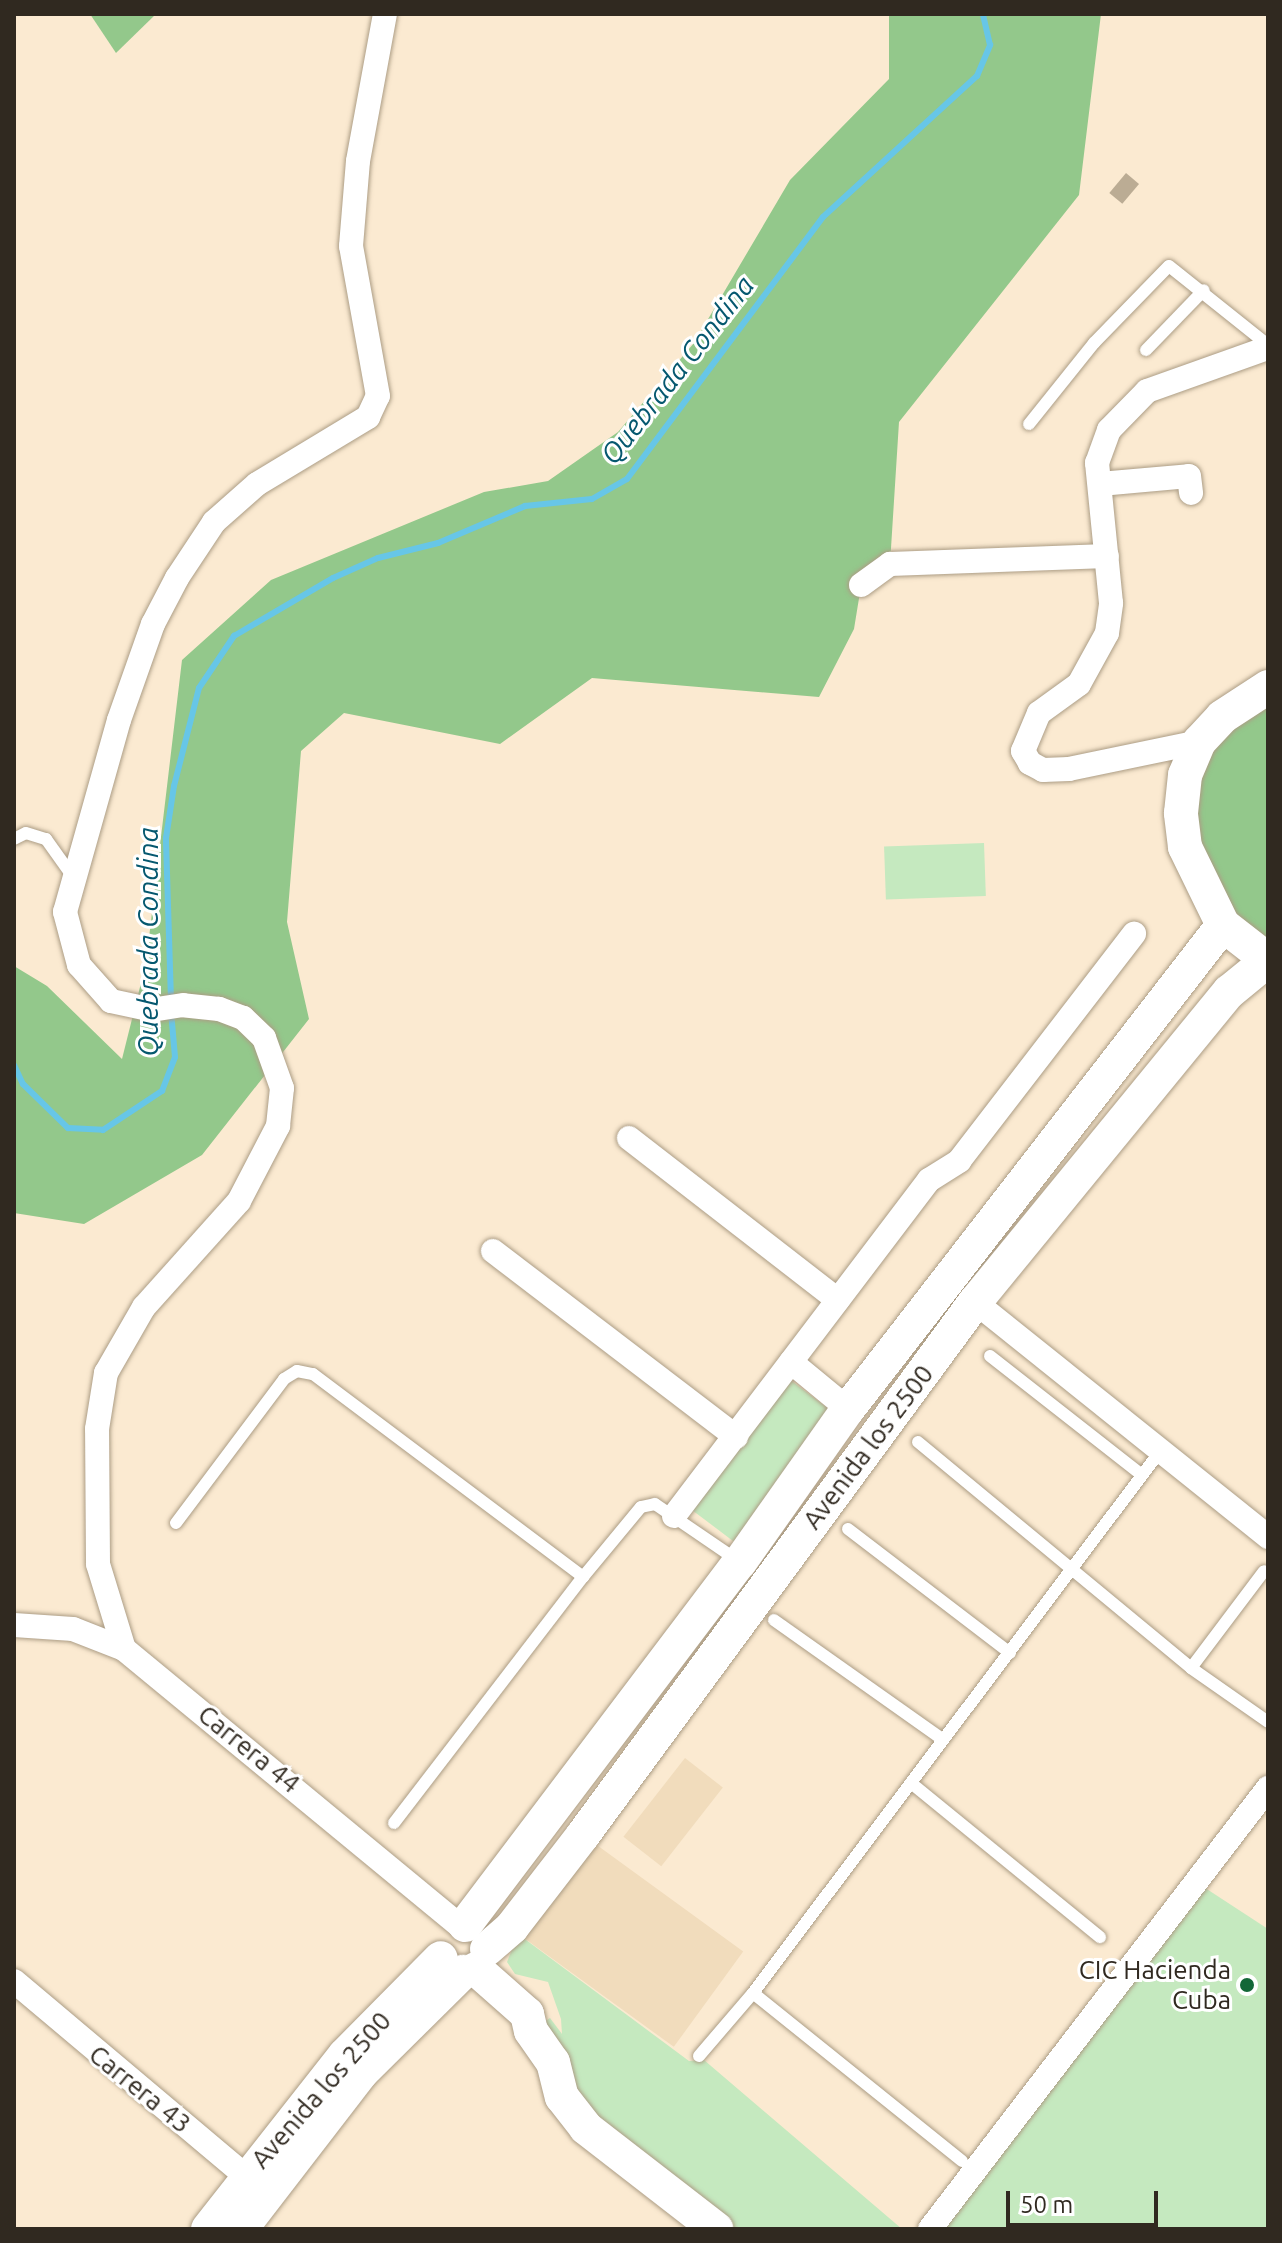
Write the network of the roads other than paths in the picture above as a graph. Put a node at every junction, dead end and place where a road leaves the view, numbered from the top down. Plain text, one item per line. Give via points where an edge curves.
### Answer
1 (385, 14) edge
2 (1204, 290) junction
3 (1268, 346) edge
4 (1146, 350) dead end
5 (1029, 424) dead end
6 (1100, 484) junction
7 (1191, 493) dead end
8 (1107, 556) junction
9 (861, 585) dead end
10 (1268, 687) edge
11 (1199, 742) junction
12 (14, 839) edge
13 (73, 877) junction
14 (1223, 925) junction
15 (1134, 934) dead end
16 (1268, 960) edge
17 (629, 1138) dead end
18 (493, 1251) dead end
19 (838, 1300) junction
20 (975, 1302) junction
21 (990, 1356) dead end
22 (791, 1362) junction
23 (848, 1409) junction
24 (736, 1437) junction
25 (918, 1442) dead end
26 (1161, 1450) junction
27 (1142, 1475) junction
28 (674, 1516) junction
29 (176, 1523) dead end
30 (848, 1529) dead end
31 (1268, 1537) edge
32 (1264, 1571) dead end
33 (754, 1572) junction
34 (1073, 1572) junction
35 (583, 1577) junction
36 (774, 1620) dead end
37 (14, 1625) edge
38 (124, 1649) junction
39 (1010, 1653) junction
40 (1191, 1668) junction
41 (1268, 1722) edge
42 (942, 1739) junction
43 (911, 1783) junction
44 (1268, 1788) edge
45 (394, 1823) dead end
46 (1100, 1937) dead end
47 (471, 1955) junction
48 (14, 1981) edge
49 (753, 1993) junction
50 (699, 2056) dead end
51 (962, 2161) dead end
52 (257, 2186) junction
53 (208, 2229) edge
54 (241, 2229) edge
55 (716, 2229) edge
56 (930, 2229) edge

1 - 13 street via 358,161 351,246 378,396 368,417 257,484 214,522 177,578 139,663
2 - 3 lane
2 - 4 lane
2 - 5 lane via 1176,267 1160,270
3 - 6 street via 1147,391 1127,407 1109,430 1097,463
6 - 7 street via 1189,476
6 - 8 street
8 - 9 street via 890,564
8 - 11 street via 1111,603 1097,660 1079,684 1039,713 1023,751 1043,770 1069,769
10 - 11 main road via 1222,717
11 - 14 main road via 1185,775 1185,847
12 - 13 lane via 26,833 46,839
13 - 38 street via 65,912 79,965 111,1001 153,1010 183,1005 219,1009 243,1018 264,1038 282,1088 278,1126 239,1201 144,1307 106,1373 97,1429 98,1564
14 - 16 main road
14 - 23 main road, Avenida los 2500
15 - 19 street via 959,1161 929,1180
16 - 20 main road, Avenida los 2500 via 1229,992
17 - 19 street
18 - 24 street
19 - 22 street
20 - 26 street
20 - 33 main road, Avenida los 2500
21 - 27 lane
22 - 23 street
22 - 24 street
23 - 33 main road, Avenida los 2500
24 - 28 street
25 - 34 lane
26 - 27 lane
26 - 31 street
27 - 34 lane
28 - 33 lane
28 - 35 lane via 655,1504 641,1507
29 - 35 lane via 284,1379 297,1371 313,1374
30 - 39 lane
32 - 40 lane
33 - 47 main road, Avenida los 2500 via 583,1835 512,1927
34 - 39 lane
34 - 40 lane
35 - 45 lane
36 - 42 lane
37 - 38 street, Carrera 44 via 73,1629
38 - 47 street, Carrera 44
39 - 42 lane
40 - 41 lane
42 - 43 lane
43 - 46 lane
43 - 49 lane
44 - 56 street
47 - 52 main road, Avenida los 2500 via 345,2055
47 - 55 main road, Carrera 44 via 527,2014 531,2031 553,2062 562,2097 586,2128
48 - 52 street, Carrera 43
49 - 50 lane
49 - 51 lane
52 - 53 main road, Avenida los 2500
52 - 54 main road, Avenida los 2500

